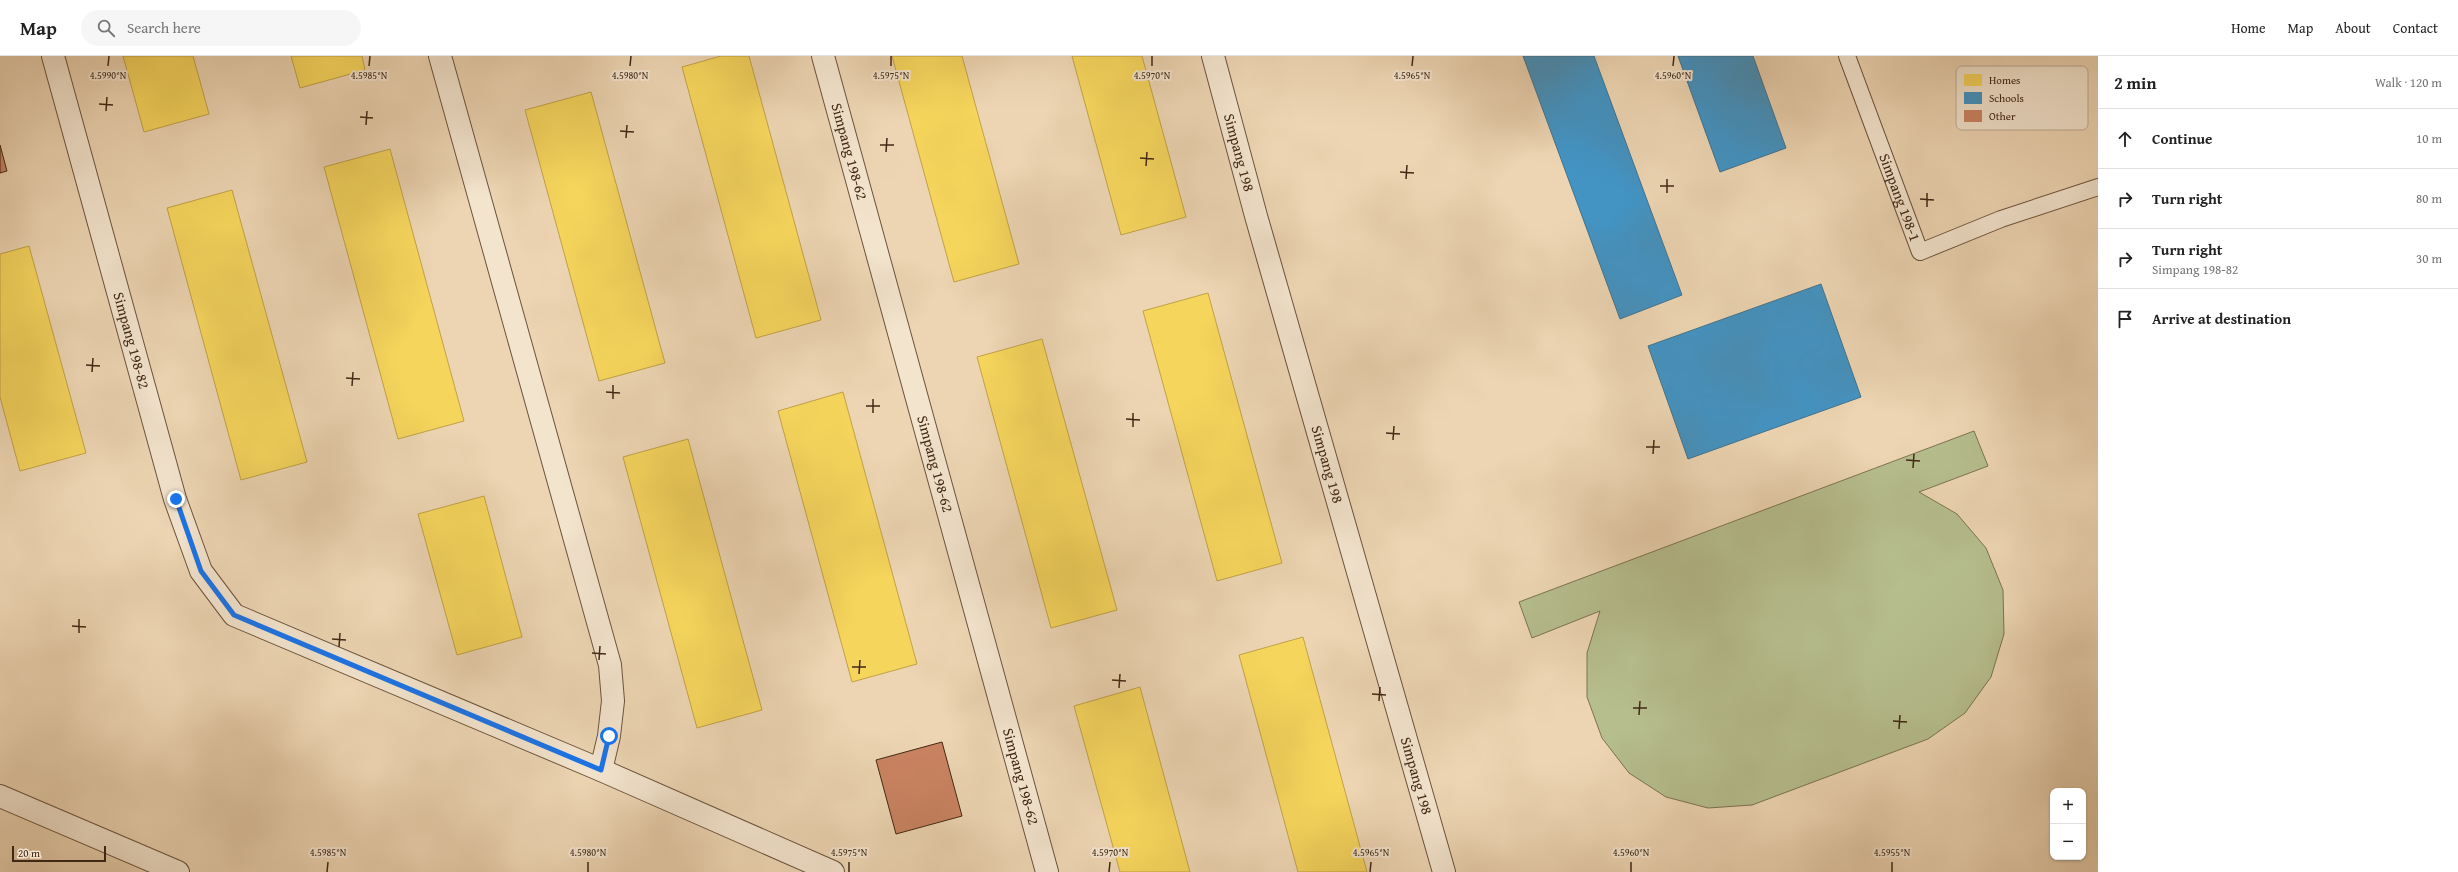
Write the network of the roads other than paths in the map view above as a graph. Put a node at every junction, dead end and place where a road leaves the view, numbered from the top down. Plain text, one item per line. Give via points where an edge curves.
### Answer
1 (53, 56) edge
2 (440, 56) edge
3 (823, 56) edge
4 (1213, 56) edge
5 (1847, 56) edge
6 (2098, 187) edge
7 (601, 770) junction
8 (0, 796) edge
9 (178, 872) edge
10 (833, 872) edge
11 (1047, 872) edge
12 (1444, 872) edge

1 - 7 street, Simpang 198-82 via 176,499 201,571 234,615
2 - 7 street via 610,665 613,701 609,736
3 - 11 street, Simpang 198-62
4 - 12 street, Simpang 198 via 1256,216
5 - 6 lane, Simpang 198-1 via 1920,252 2000,219
7 - 10 street
8 - 9 street

